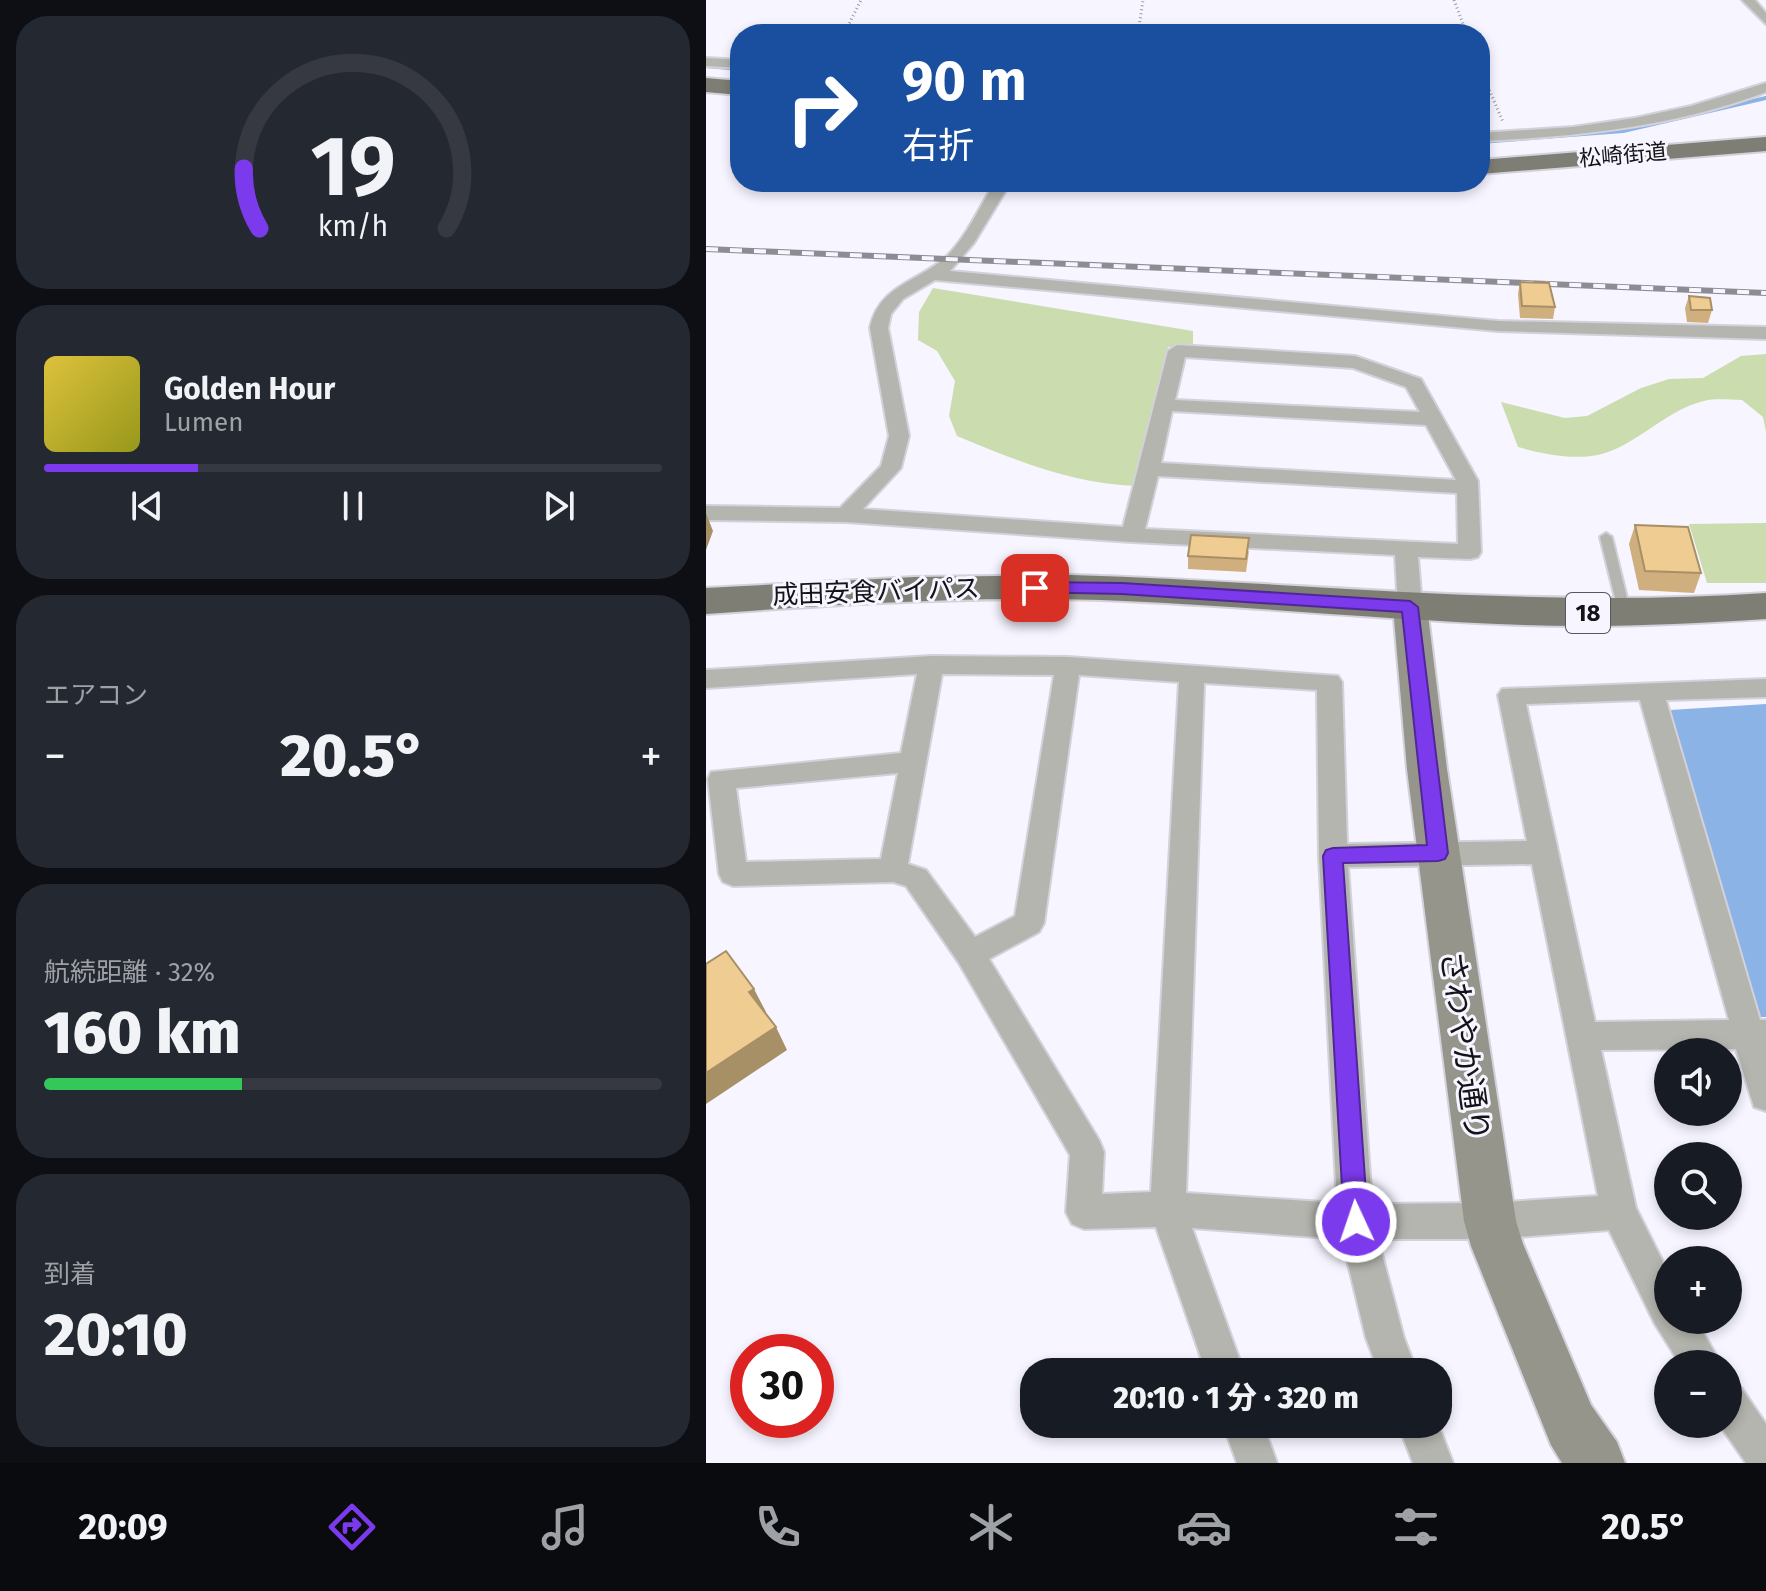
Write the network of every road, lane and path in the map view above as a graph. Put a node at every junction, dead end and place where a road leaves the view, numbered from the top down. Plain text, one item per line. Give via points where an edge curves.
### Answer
1 (861, 0) edge
2 (1143, 0) edge
3 (1454, 0) edge
4 (1748, 0) edge
5 (1766, 20) edge
6 (849, 24) edge
7 (1139, 24) edge
8 (1463, 24) edge
9 (706, 62) edge
10 (730, 63) edge
11 (706, 85) edge
12 (730, 87) edge
13 (1766, 87) edge
14 (1490, 91) edge
15 (1490, 139) edge
16 (1766, 144) edge
17 (1513, 145) junction
18 (1490, 160) edge
19 (997, 192) edge
20 (931, 274) junction
21 (1766, 333) edge
22 (1162, 405) junction
23 (1432, 419) junction
24 (1151, 469) junction
25 (1467, 487) junction
26 (706, 513) edge
27 (846, 515) junction
28 (1132, 535) junction
29 (1606, 537) dead end
30 (1406, 550) junction
31 (706, 601) edge
32 (1766, 606) edge
33 (1410, 607) junction
34 (1625, 614) junction
35 (931, 665) junction
36 (1068, 666) junction
37 (1192, 675) junction
38 (706, 679) edge
39 (1766, 688) edge
40 (1651, 693) junction
41 (913, 762) junction
42 (1544, 852) junction
43 (1438, 853) junction
44 (1333, 856) junction
45 (893, 870) junction
46 (970, 954) junction
47 (1756, 1034) edge
48 (1580, 1036) junction
49 (1766, 1096) edge
50 (1168, 1209) junction
51 (1619, 1212) junction
52 (1490, 1221) junction
53 (1356, 1222) junction
54 (1654, 1283) edge
55 (1220, 1358) edge
56 (1393, 1358) edge
57 (1742, 1423) edge
58 (1248, 1438) edge
59 (1423, 1438) edge
60 (1766, 1458) edge
61 (1257, 1463) edge
62 (1433, 1463) edge
63 (1596, 1463) edge

1 - 6 path
2 - 7 path
3 - 8 path
4 - 5 street
9 - 10 street
11 - 12 main road
13 - 17 street via 1645,122
14 - 17 path
15 - 17 street
16 - 17 main road, 松崎街道
17 - 18 main road, 松崎街道
19 - 20 street via 953,259
20 - 21 street via 1498,326
20 - 27 street via 889,299 880,314 899,436 891,468
22 - 23 street
22 - 23 street via 1177,351 1355,362 1414,383
22 - 24 street
23 - 25 street
24 - 25 street
24 - 28 street
25 - 30 street via 1470,552
26 - 27 street
27 - 28 street
28 - 30 street
29 - 34 lane
30 - 33 street
31 - 33 main road, 成田安食バイパス / 18 via 918,586 1308,591
32 - 34 main road, 成田安食バイパス / 18
33 - 34 main road, 成田安食バイパス / 18
33 - 43 street, さわやか通り
35 - 36 street
35 - 38 street
35 - 41 street
36 - 37 street
36 - 46 street via 1029,923
37 - 44 street via 1329,682
37 - 50 street
39 - 40 street
40 - 42 street via 1511,695
40 - 47 street
41 - 45 street
41 - 45 street via 721,779 733,874
42 - 43 street
42 - 48 street
43 - 44 street
43 - 52 street, さわやか通り
44 - 53 street
45 - 46 street via 916,878
46 - 50 street via 1087,1152 1084,1212
47 - 48 street
47 - 49 street
48 - 51 street
50 - 53 street
50 - 55 street
51 - 52 street
51 - 54 street
52 - 53 street
52 - 63 street, さわやか通り via 1571,1425
53 - 56 street
57 - 60 street
58 - 61 street
59 - 62 street

